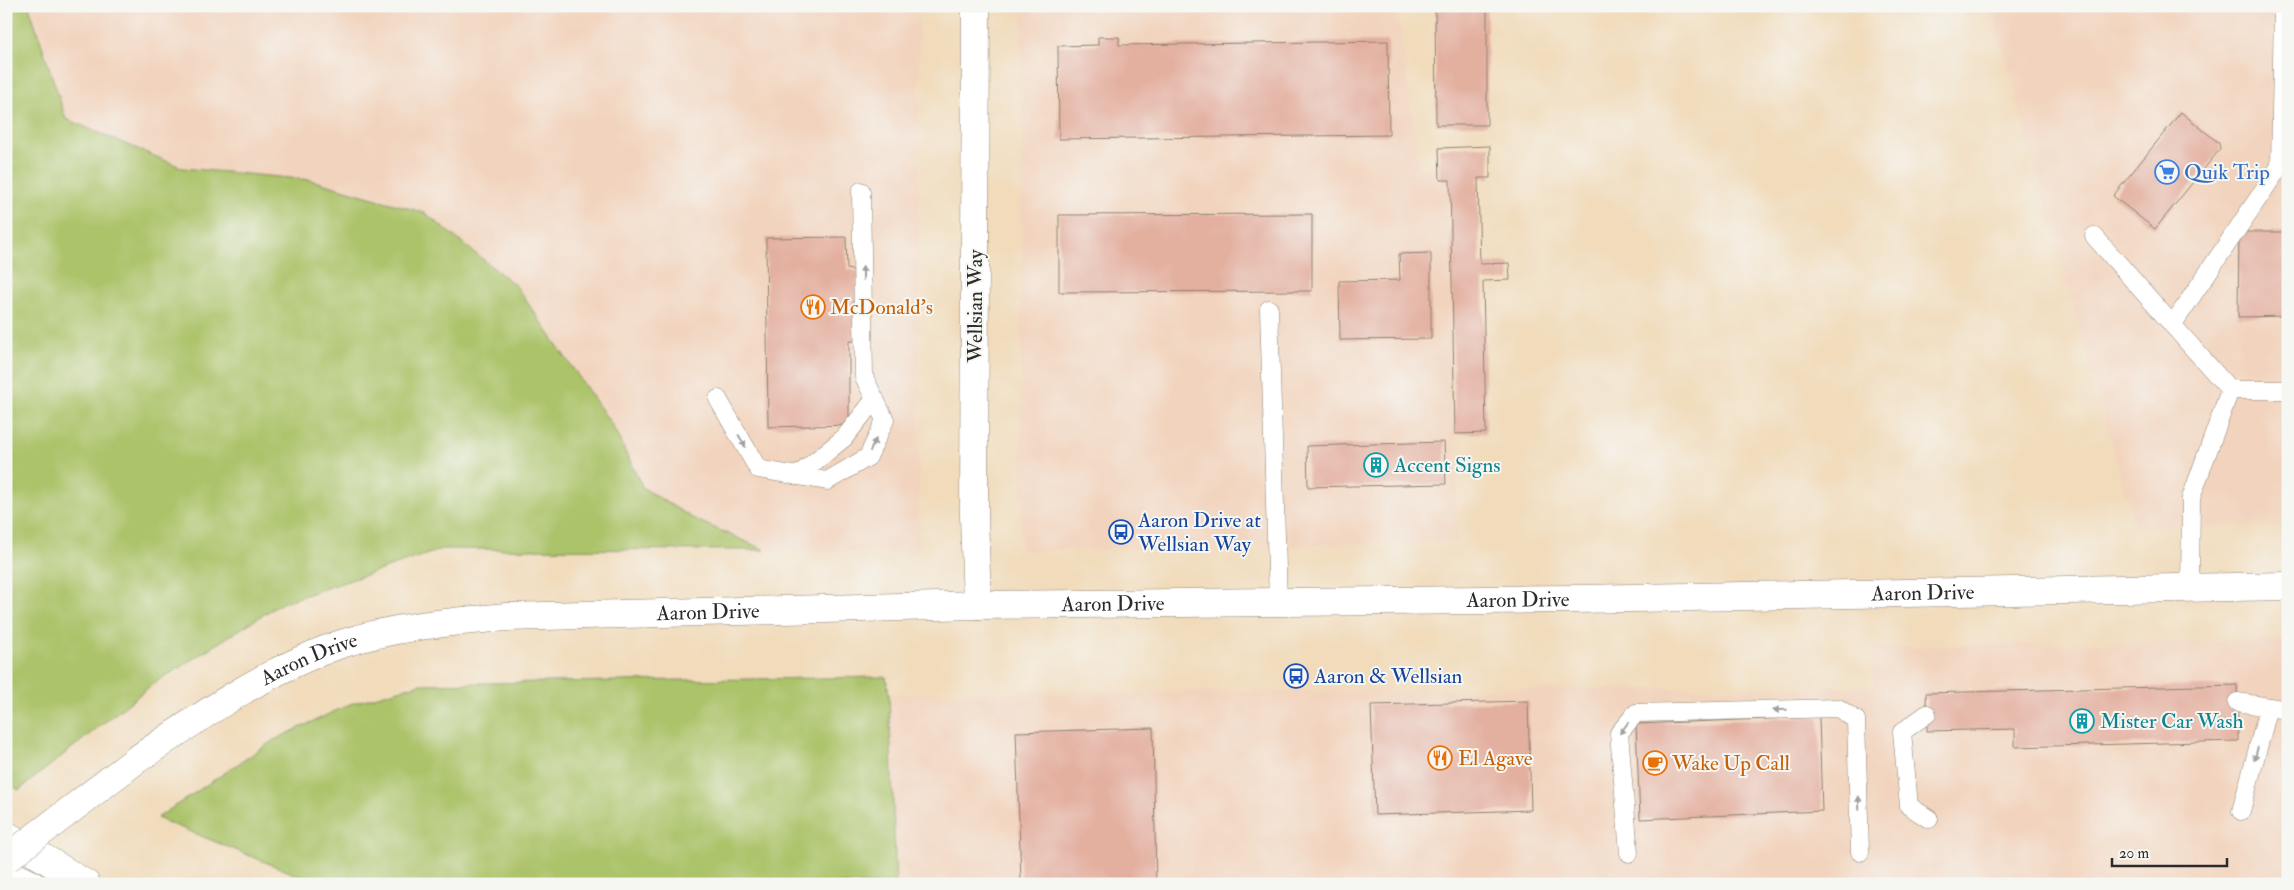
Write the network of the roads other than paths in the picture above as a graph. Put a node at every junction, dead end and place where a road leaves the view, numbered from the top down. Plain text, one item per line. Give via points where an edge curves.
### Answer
1 (976, 6) edge
2 (2285, 6) edge
3 (2284, 166) edge
4 (861, 191) dead end
5 (2094, 236) dead end
6 (1269, 310) dead end
7 (2173, 324) junction
8 (2230, 390) junction
9 (2288, 390) edge
10 (718, 399) dead end
11 (875, 399) junction
12 (798, 476) junction
13 (2288, 586) edge
14 (2190, 588) junction
15 (1278, 602) junction
16 (977, 605) junction
17 (2237, 702) dead end
18 (2269, 707) junction
19 (2288, 710) edge
20 (1927, 714) dead end
21 (2241, 811) dead end
22 (1929, 819) dead end
23 (6, 835) edge
24 (1860, 852) dead end
25 (1629, 854) dead end
26 (6, 859) edge
27 (6, 872) edge
28 (31, 884) edge
29 (86, 884) edge

1 - 16 main road, Wellsian Way via 974,515
2 - 3 lane
3 - 7 lane
11 -> 4 lane via 864,377
5 - 7 lane
6 - 15 lane
7 - 8 lane
8 - 9 lane
8 - 14 lane via 2191,498
10 -> 12 lane via 758,470
11 - 12 lane via 844,438
12 -> 11 lane via 827,481 868,457 885,420
13 - 14 main road, Aaron Drive
14 - 15 main road, Aaron Drive
15 - 16 main road, Aaron Drive
16 - 26 main road, Aaron Drive, bridge via 506,617 400,630 341,644 276,673 213,708 136,760
17 - 18 lane
18 - 19 lane
18 -> 21 lane
20 - 22 lane via 1902,732 1909,806
23 - 29 main road
24 -> 25 lane via 1856,720 1838,708 1636,713 1619,732
27 - 28 main road

